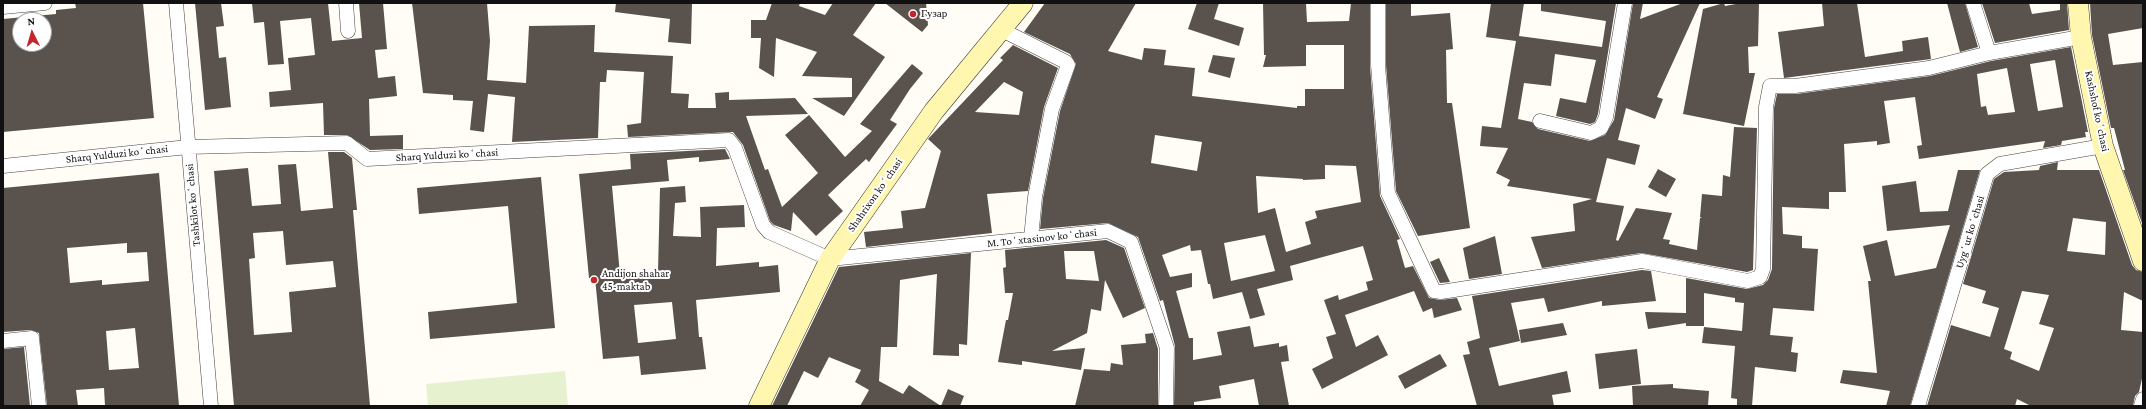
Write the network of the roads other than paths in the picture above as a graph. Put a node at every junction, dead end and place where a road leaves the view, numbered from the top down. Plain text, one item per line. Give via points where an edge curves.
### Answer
1 (45, 3) edge
2 (176, 3) edge
3 (346, 3) edge
4 (1023, 3) edge
5 (1378, 3) edge
6 (1625, 3) edge
7 (1973, 3) edge
8 (2078, 3) edge
9 (3, 7) edge
10 (1000, 29) junction
11 (348, 31) dead end
12 (2082, 37) junction
13 (1989, 53) junction
14 (1540, 121) dead end
15 (2103, 146) junction
16 (188, 147) junction
17 (3, 166) edge
18 (1031, 239) junction
19 (830, 259) junction
20 (2143, 261) edge
21 (3, 341) edge
22 (2143, 399) edge
23 (39, 406) edge
24 (211, 406) edge
25 (759, 406) edge
26 (1166, 406) edge
27 (1918, 406) edge
28 (2141, 406) edge

1 - 9 street
2 - 16 street, Tashkilot koʻchasi
3 - 11 street
4 - 10 street, Shahrixon koʻchasi
5 - 13 street via 1378,64 1388,192 1434,291 1441,292 1642,261 1748,280 1760,277 1763,269 1766,107 1770,86 1795,86 1930,68
6 - 14 street via 1606,117 1601,128 1591,133
7 - 13 street
8 - 12 street, Kashshof koʻchasi
10 - 18 street via 1068,65 1052,109 1035,197
10 - 19 street, Shahrixon koʻchasi via 934,110
12 - 13 street
12 - 15 street, Kashshof koʻchasi
15 - 20 street, Kashshof koʻchasi
15 - 27 street, Uygʻur koʻchasi via 2000,164 1987,174
16 - 17 street, Sharq Yulduzi koʻchasi
16 - 19 street, Sharq Yulduzi koʻchasi via 347,143 367,160 729,140 735,148 763,225 769,232
16 - 24 street, Tashkilot koʻchasi
18 - 19 street, M. Toʻxtasinov koʻchasi
18 - 26 street, M. Toʻxtasinov koʻchasi via 1108,231 1131,242 1167,348
19 - 25 street, Shahrixon koʻchasi
21 - 23 street via 32,338
22 - 28 street

